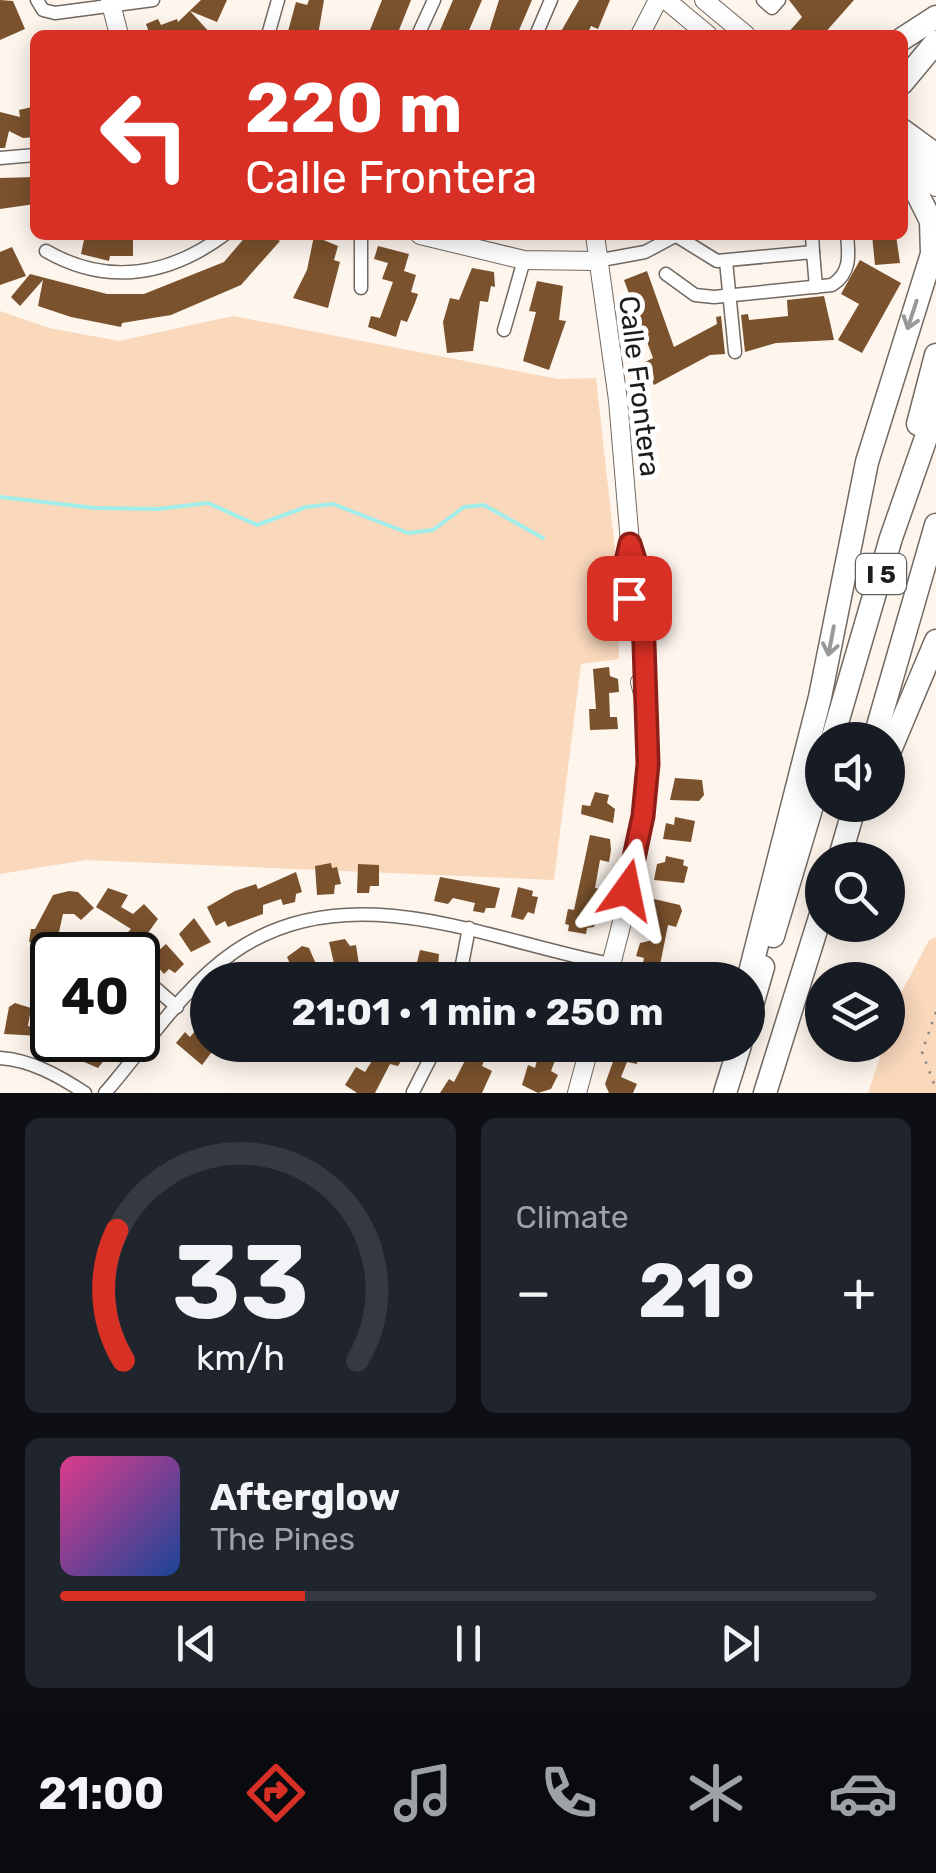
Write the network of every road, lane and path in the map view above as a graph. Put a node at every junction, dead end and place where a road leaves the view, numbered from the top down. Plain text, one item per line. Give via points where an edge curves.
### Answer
1 (37, 0) edge
2 (153, 0) edge
3 (278, 0) edge
4 (434, 0) edge
5 (551, 0) edge
6 (662, 0) edge
7 (704, 0) edge
8 (110, 2) edge
9 (936, 17) edge
10 (118, 30) edge
11 (269, 30) edge
12 (420, 30) edge
13 (538, 30) edge
14 (643, 30) edge
15 (701, 30) edge
16 (740, 30) edge
17 (908, 34) edge
18 (936, 42) edge
19 (908, 75) edge
20 (908, 134) edge
21 (30, 155) edge
22 (936, 155) edge
23 (0, 158) edge
24 (908, 163) edge
25 (908, 166) edge
26 (936, 168) edge
27 (908, 172) edge
28 (936, 187) edge
29 (216, 240) edge
30 (360, 240) edge
31 (441, 240) edge
32 (595, 240) edge
33 (668, 240) edge
34 (682, 240) edge
35 (812, 240) edge
36 (847, 240) edge
37 (46, 251) dead end
38 (813, 252) junction
39 (524, 260) junction
40 (596, 261) junction
41 (726, 261) junction
42 (666, 274) dead end
43 (361, 288) dead end
44 (816, 288) junction
45 (730, 295) junction
46 (504, 330) dead end
47 (735, 352) dead end
48 (936, 355) edge
49 (936, 409) edge
50 (936, 525) edge
51 (891, 538) junction
52 (936, 641) edge
53 (837, 722) edge
54 (879, 722) edge
55 (902, 722) edge
56 (807, 822) edge
57 (469, 928) junction
58 (812, 942) edge
59 (462, 962) edge
60 (577, 962) edge
61 (611, 962) edge
62 (753, 962) edge
63 (765, 962) edge
64 (160, 992) edge
65 (178, 1007) junction
66 (936, 1012) edge
67 (0, 1058) edge
68 (429, 1062) edge
69 (585, 1062) edge
70 (732, 1062) edge
71 (936, 1089) edge
72 (413, 1092) edge
73 (85, 1093) edge
74 (106, 1093) edge
75 (577, 1093) edge
76 (724, 1093) edge
77 (765, 1093) edge

1 - 8 street via 49,12
2 - 8 street
3 - 11 street
4 - 12 street
5 - 13 street
6 - 14 street
6 - 15 street
7 - 16 street
8 - 10 street
9 - 17 highway
18 - 19 highway
20 - 22 highway
21 - 23 street
24 - 26 street
25 - 28 street
27 -> 62 highway via 931,220 932,254 867,462 820,697
29 - 37 street via 129,276 70,265
30 - 43 street
31 - 39 street
32 - 40 street, Calle Frontera
33 - 40 street via 645,252
34 - 41 street
35 - 38 street
36 - 44 street via 842,278
38 - 41 street
38 - 44 street
39 - 40 street
39 - 46 street
40 - 61 street, Calle Frontera via 647,677 643,816
41 - 45 street
42 - 45 street via 695,295
44 - 45 street
45 - 47 street
48 - 51 highway
49 - 51 highway, I 5
50 - 54 highway, I 5
51 - 53 highway, I 5
52 - 55 highway
56 - 63 highway
57 - 59 street
57 - 60 street
57 - 65 street via 361,913 298,922 232,953
58 - 77 highway
64 - 65 street
65 - 74 street
66 - 71 path via 922,1052
67 - 73 street via 59,1076
68 - 72 street
69 - 75 street
70 - 76 highway

